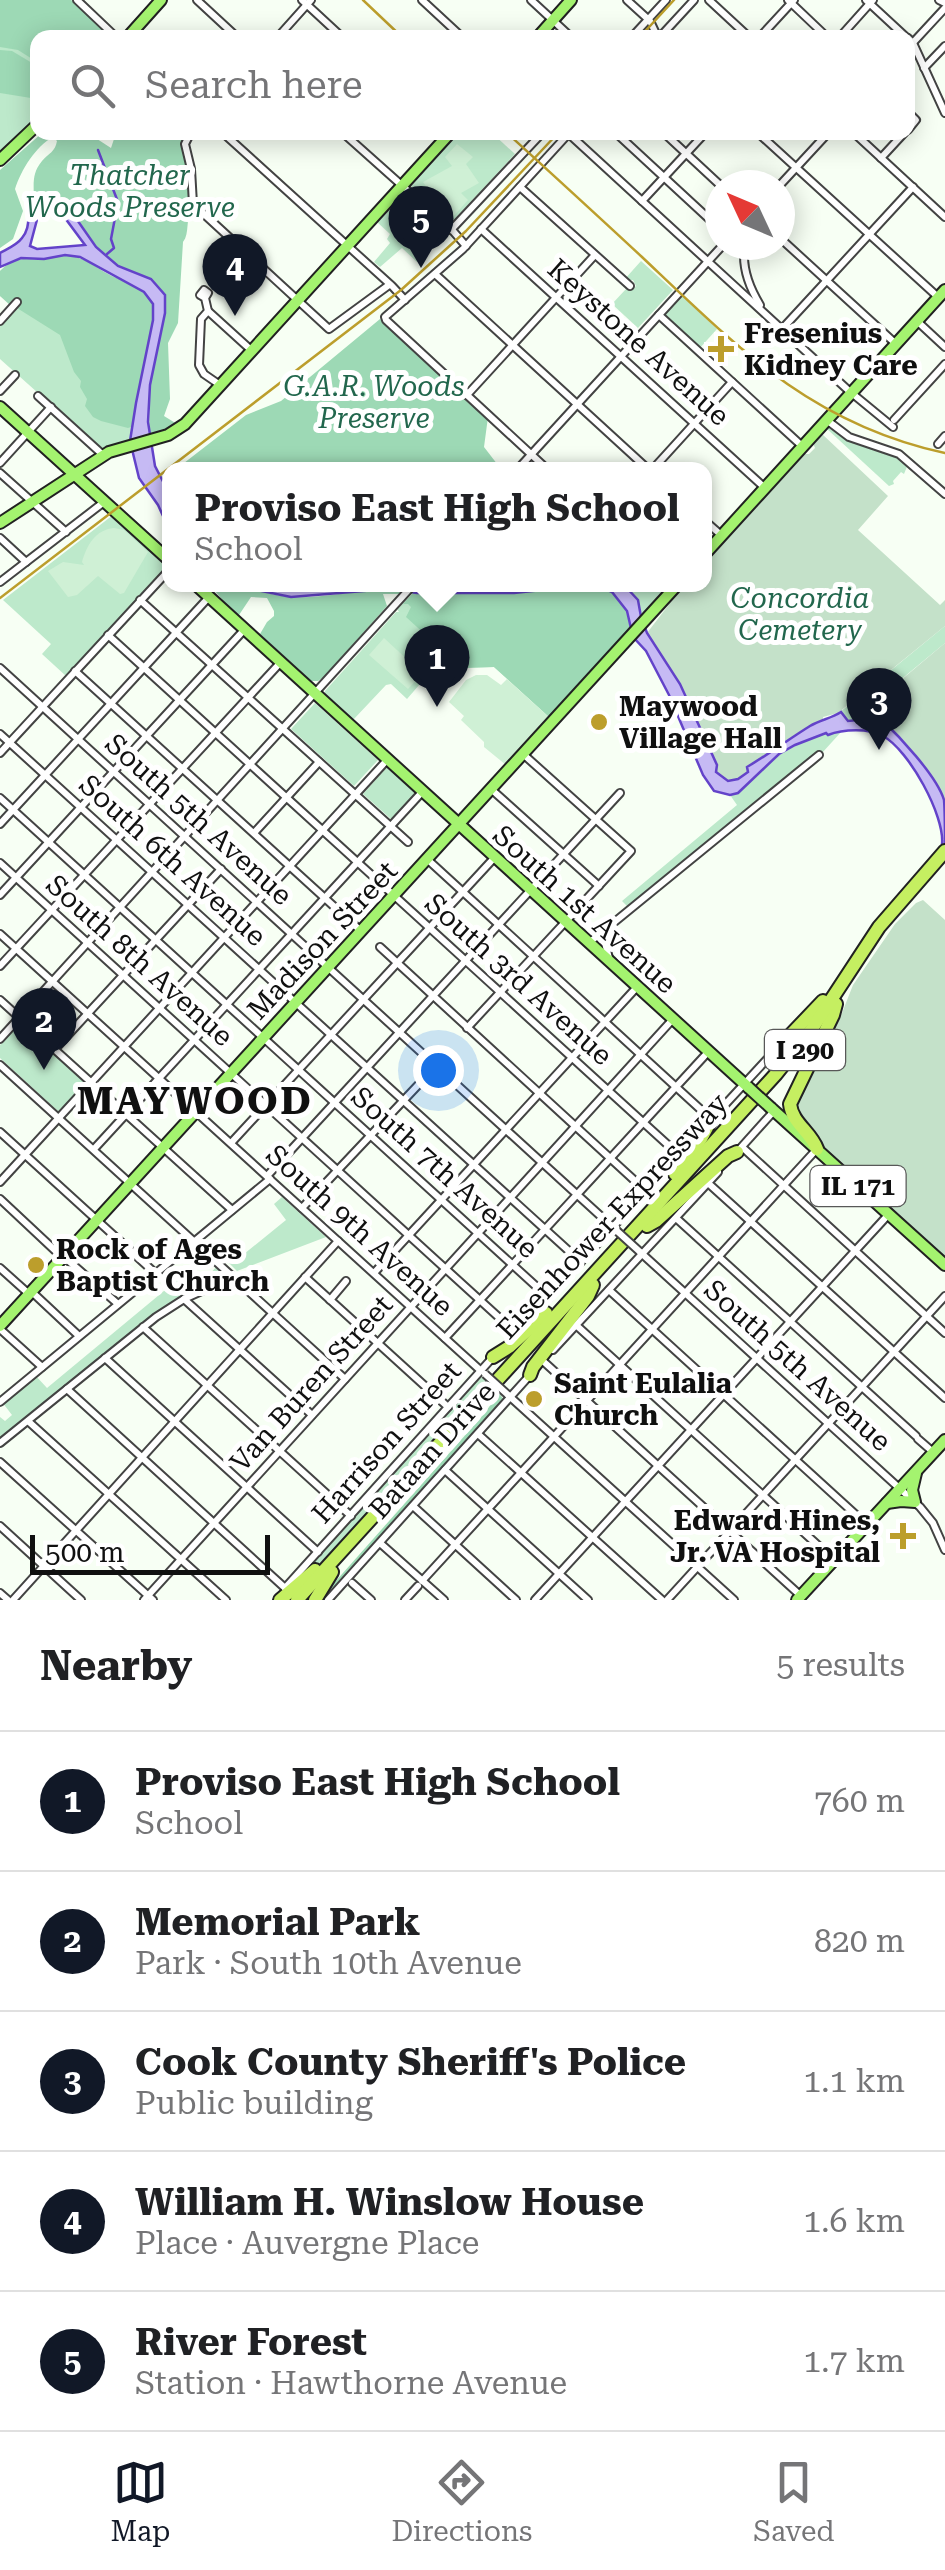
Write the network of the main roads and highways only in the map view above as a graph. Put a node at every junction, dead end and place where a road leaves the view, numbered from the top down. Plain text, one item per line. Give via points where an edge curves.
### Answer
1 (161, 0) edge
2 (572, 0) edge
3 (134, 30) edge
4 (544, 30) edge
5 (30, 132) edge
6 (443, 140) edge
7 (0, 160) edge
8 (943, 294) edge
9 (0, 407) edge
10 (74, 474) junction
11 (0, 523) edge
12 (712, 547) edge
13 (162, 557) edge
14 (205, 592) edge
15 (670, 592) edge
16 (459, 824) junction
17 (945, 850) edge
18 (945, 860) edge
19 (851, 969) junction
20 (836, 1004) junction
21 (781, 1045) road end
22 (808, 1065) junction
23 (773, 1110) junction
24 (711, 1121) road end
25 (739, 1149) road end
26 (817, 1150) junction
27 (651, 1211) junction
28 (647, 1226) junction
29 (945, 1265) edge
30 (592, 1280) junction
31 (0, 1328) edge
32 (493, 1357) road end
33 (530, 1376) road end
34 (945, 1440) edge
35 (917, 1470) junction
36 (886, 1504) junction
37 (348, 1543) junction
38 (332, 1572) junction
39 (280, 1596) edge
40 (799, 1598) edge
41 (297, 1600) edge
42 (307, 1600) edge
43 (316, 1600) edge

1 - 3 main road
2 - 4 main road
5 - 7 main road
6 - 10 main road via 185,424 104,455
8 - 12 main road
9 - 10 main road
10 - 11 main road
10 - 13 main road
14 - 16 main road, South 1st Avenue / IL 171
15 - 16 main road, Madison Street
16 - 23 main road, South 1st Avenue / IL 171, bridge
16 - 31 main road, Madison Street
17 - 19 highway, Eisenhower Expressway / I 290
18 - 20 highway, Eisenhower Expressway / I 290 via 890,922
19 - 21 highway
19 - 27 highway, Eisenhower Expressway / I 290 via 789,1059
20 - 22 highway
20 - 28 highway, Eisenhower Expressway / I 290 via 782,1080
22 - 23 highway
22 - 26 highway via 790,1110
23 - 26 main road, South 1st Avenue / IL 171
24 - 27 highway
25 - 28 highway
26 - 29 main road, South 1st Avenue / IL 171
27 - 30 highway, Eisenhower Expressway / I 290
28 - 30 highway, Eisenhower Expressway / I 290
30 - 32 highway via 578,1284
30 - 33 highway via 588,1296
30 - 37 highway, Eisenhower Expressway / I 290
30 - 38 highway, Eisenhower Expressway / I 290
34 - 35 main road
35 - 36 main road
35 - 36 main road via 915,1502
36 - 40 main road
37 - 39 highway
37 - 41 highway, Eisenhower Expressway / I 290
38 - 42 highway, Eisenhower Expressway / I 290
38 - 43 highway

